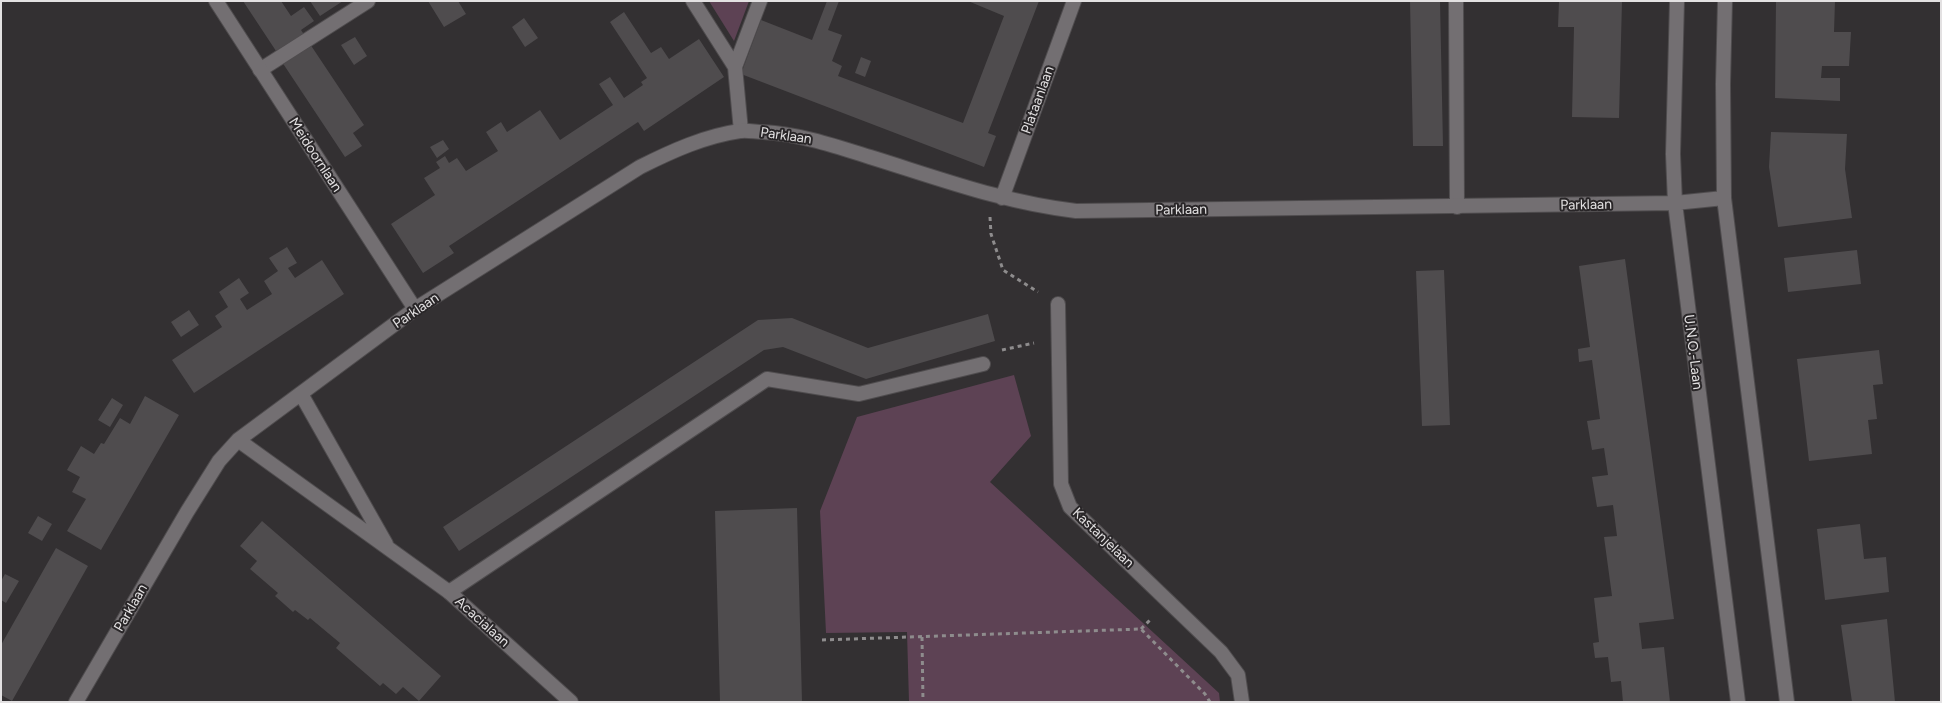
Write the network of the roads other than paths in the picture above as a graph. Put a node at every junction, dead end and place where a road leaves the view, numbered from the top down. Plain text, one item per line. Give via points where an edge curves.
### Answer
1 (216, 1) edge
2 (368, 1) edge
3 (693, 1) edge
4 (760, 1) edge
5 (1074, 1) edge
6 (1456, 1) edge
7 (1676, 1) edge
8 (1725, 1) edge
9 (736, 67) junction
10 (260, 70) junction
11 (741, 131) junction
12 (1002, 198) junction
13 (1724, 198) junction
14 (1674, 203) junction
15 (1457, 207) junction
16 (1058, 304) road end
17 (415, 309) junction
18 (983, 364) road end
19 (301, 394) junction
20 (238, 440) junction
21 (389, 549) junction
22 (449, 592) junction
23 (76, 702) edge
24 (571, 702) edge
25 (1242, 702) edge
26 (1738, 702) edge
27 (1787, 702) edge

1 - 10 street, Meidoornlaan
2 - 10 street
3 - 9 street
4 - 9 street
5 - 12 street, Plataanlaan
6 - 15 street
7 - 14 street, U.N.O.-Laan
8 - 13 street
9 - 11 street
10 - 17 street, Meidoornlaan
11 - 12 street, Parklaan via 783,133 816,140
11 - 17 street, Parklaan via 702,140 640,167
12 - 15 street, Parklaan via 1076,211
13 - 14 street, Parklaan
13 - 27 street
14 - 15 street, Parklaan
14 - 26 street, U.N.O.-Laan
16 - 25 street, Kastanjelaan via 1061,484 1070,507 1221,652 1238,675
17 - 19 street, Parklaan
18 - 22 street via 859,394 767,379
19 - 20 street, Parklaan
19 - 21 street, Acacialaan
20 - 21 street, Acacialaan
20 - 23 street, Parklaan via 219,460
21 - 22 street, Acacialaan
22 - 24 street, Acacialaan

